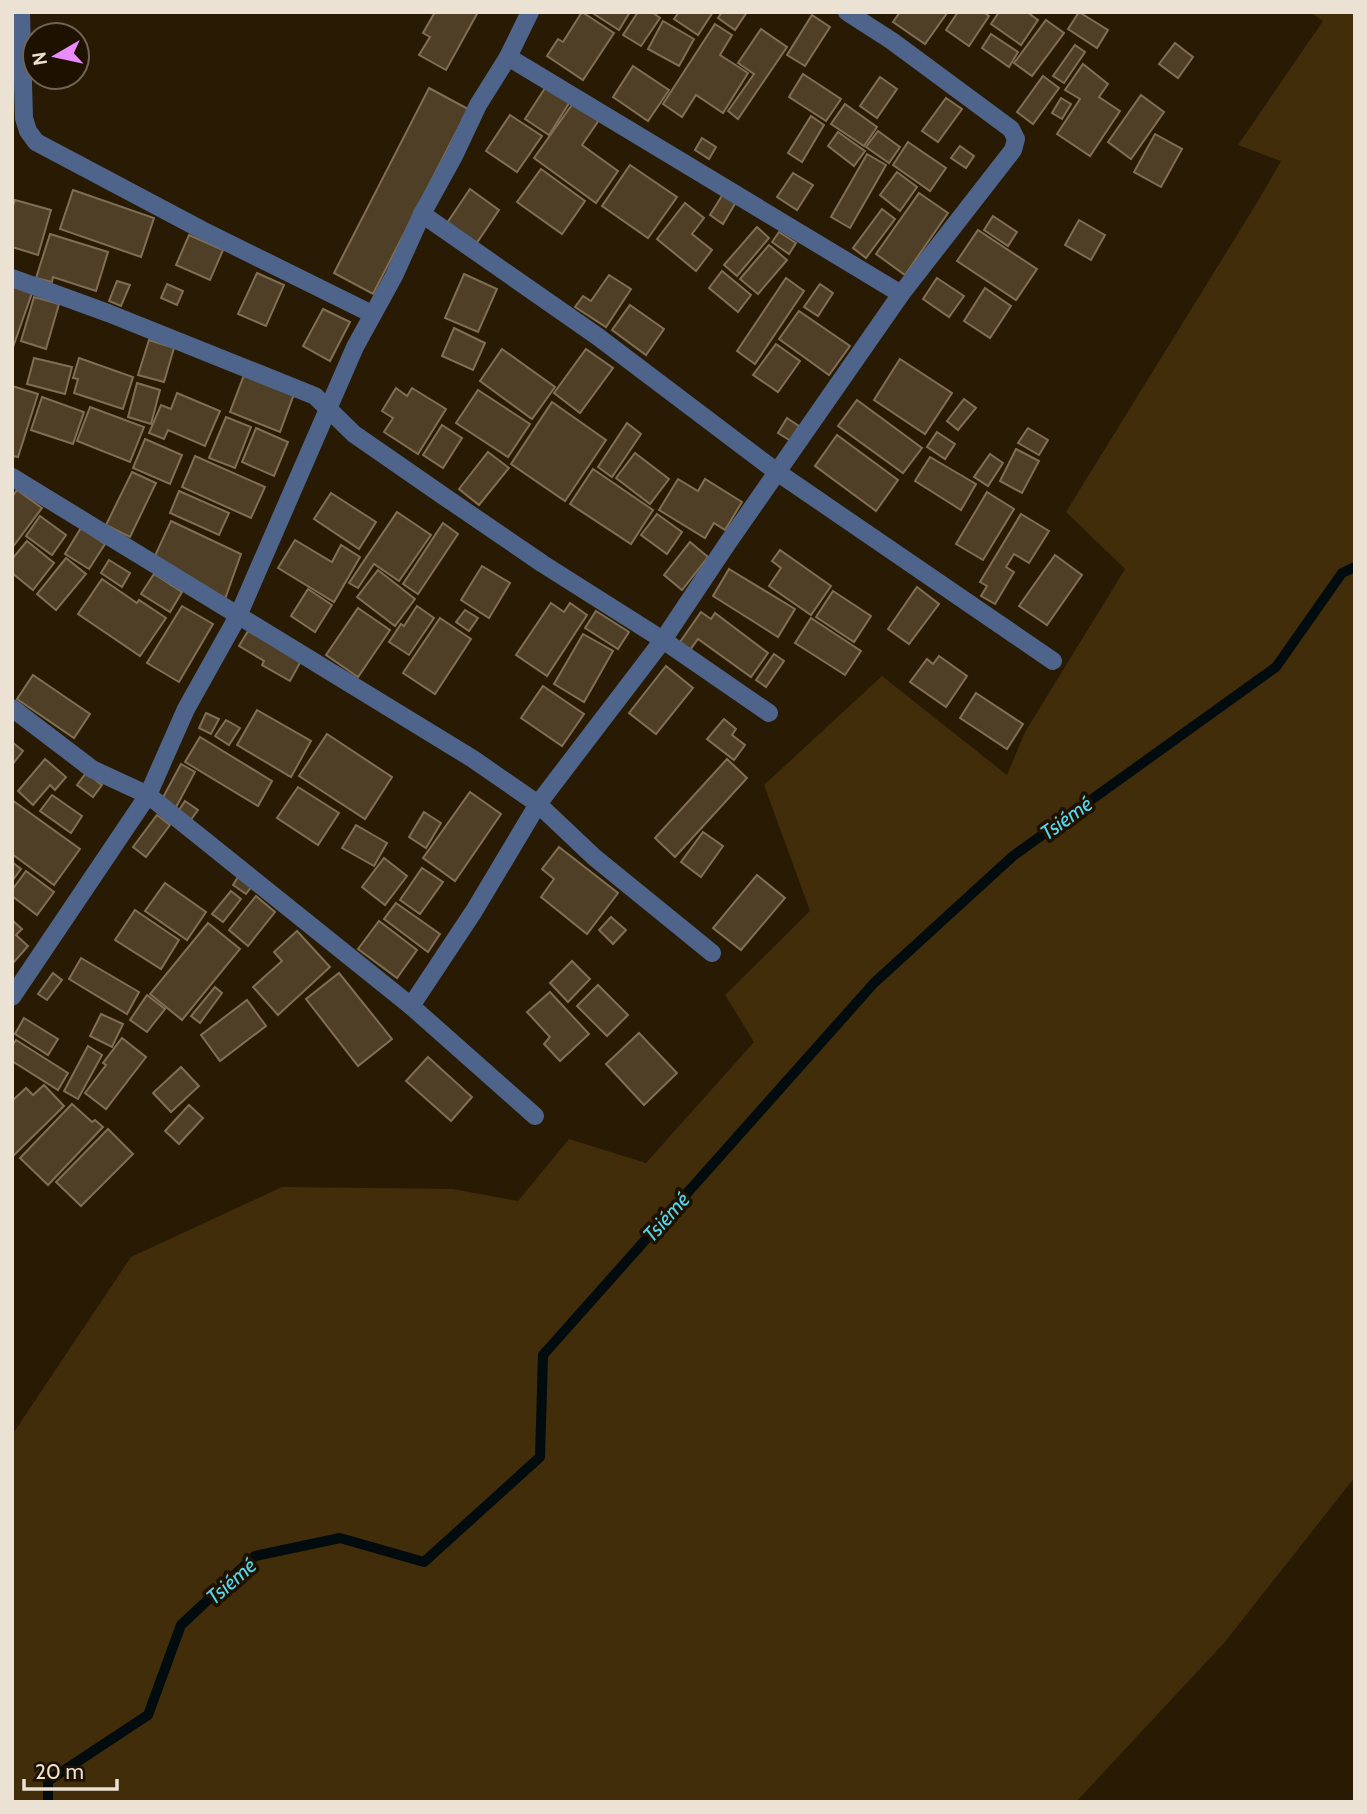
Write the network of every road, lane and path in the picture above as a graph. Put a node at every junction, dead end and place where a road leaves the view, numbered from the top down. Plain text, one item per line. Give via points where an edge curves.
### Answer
1 (21, 12) edge
2 (530, 12) edge
3 (847, 12) edge
4 (17, 51) edge
5 (508, 57) junction
6 (422, 214) junction
7 (12, 278) edge
8 (901, 294) junction
9 (372, 314) junction
10 (328, 407) junction
11 (777, 472) junction
12 (12, 477) edge
13 (238, 616) junction
14 (663, 640) junction
15 (1053, 661) dead end
16 (12, 708) edge
17 (769, 713) dead end
18 (148, 795) junction
19 (538, 804) junction
20 (712, 953) dead end
21 (12, 997) edge
22 (411, 1006) junction
23 (535, 1116) dead end

1 - 4 street
2 - 5 street
3 - 8 street via 1012,129 1016,139 1013,150
4 - 9 street via 24,118 36,142
5 - 6 street
5 - 8 street
6 - 9 street
6 - 11 street via 597,336
7 - 10 street via 287,384
8 - 11 street
9 - 10 street
10 - 13 street
10 - 14 street via 354,434
11 - 14 street
11 - 15 street
12 - 13 street
13 - 18 street via 186,709
13 - 19 street via 473,759
14 - 17 street
14 - 19 street
16 - 18 street via 92,769
18 - 21 street
18 - 22 street
19 - 20 street via 594,857
19 - 22 street
22 - 23 street

